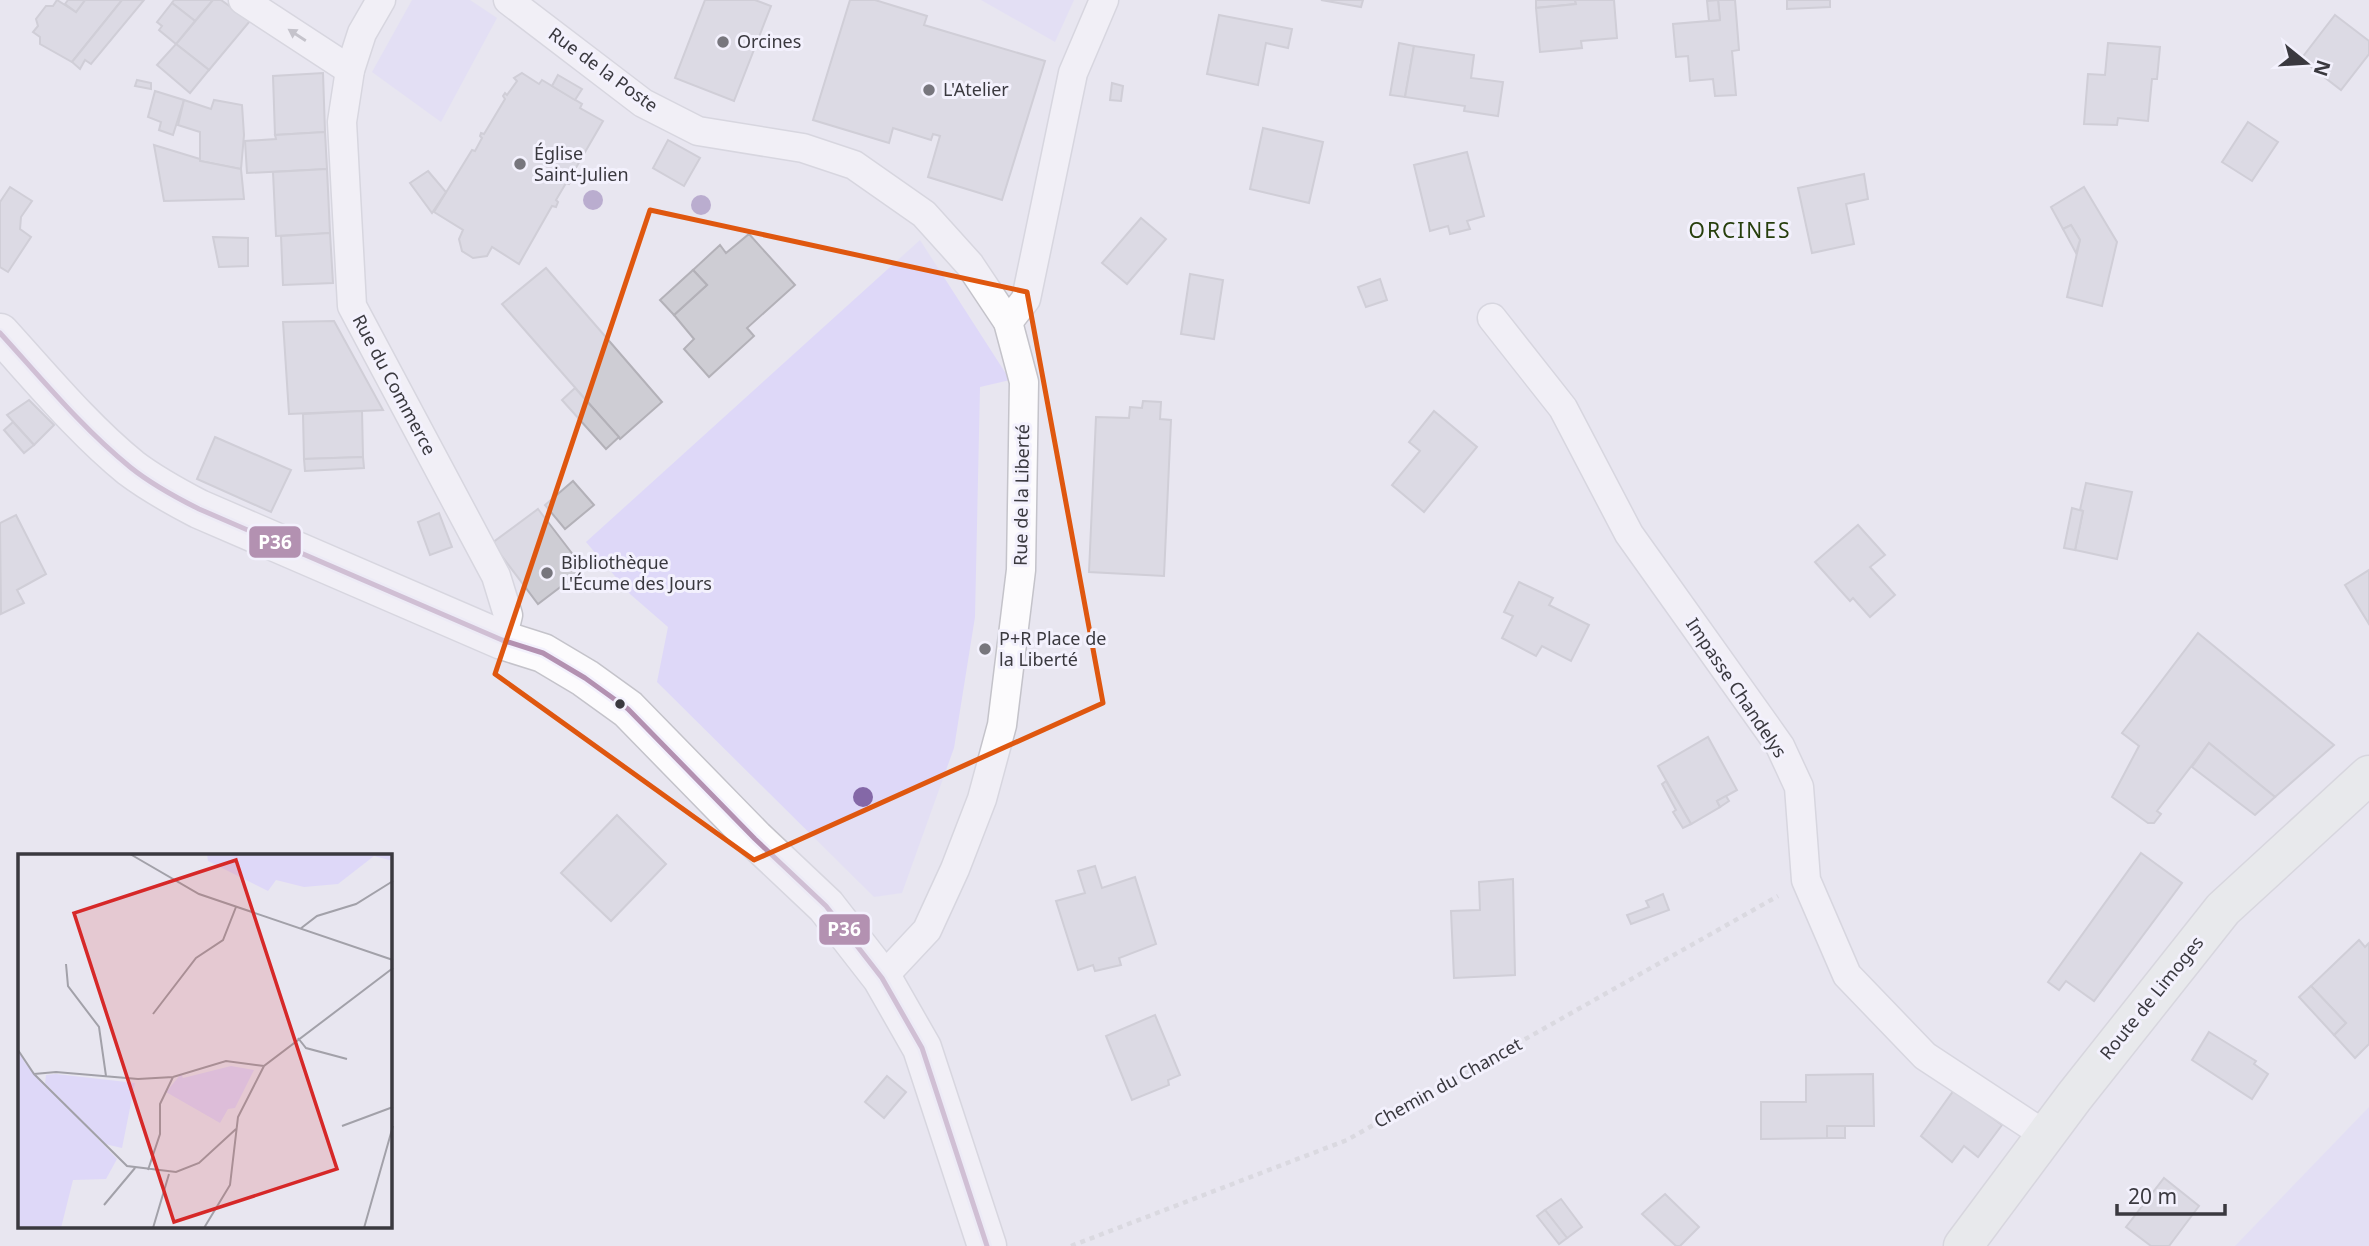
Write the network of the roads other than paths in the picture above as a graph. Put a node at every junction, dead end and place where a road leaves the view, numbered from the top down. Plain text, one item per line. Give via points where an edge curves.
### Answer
1 (243, 0) edge
2 (381, 0) edge
3 (508, 0) edge
4 (1104, 0) edge
5 (350, 70) junction
6 (1492, 318) dead end
7 (1008, 322) junction
8 (0, 333) edge
9 (502, 640) junction
10 (2369, 775) edge
11 (882, 978) junction
12 (2045, 1135) junction
13 (987, 1246) edge
14 (1963, 1246) edge

5 -> 1 street
2 - 5 street, Rue du Commerce via 362,33
3 - 7 street, Rue de la Poste via 643,103 698,131 803,148 854,165 924,214 970,265
4 - 7 street via 1073,74 1026,299
5 - 9 street, Rue du Commerce via 342,122 352,306 496,576 508,615
6 - 12 street, Impasse Chandelys via 1563,408 1629,534 1780,746 1799,787 1807,880 1847,975 1925,1056
7 - 11 street, Rue de la Liberté via 1024,382 1021,570 1002,724 982,799 927,930
8 - 9 main road via 131,468 163,490
9 - 11 main road via 543,653 628,709 826,906
10 - 12 main road, Route de Limoges via 2223,909
11 - 13 main road via 922,1048
12 - 14 main road, Route de Limoges

